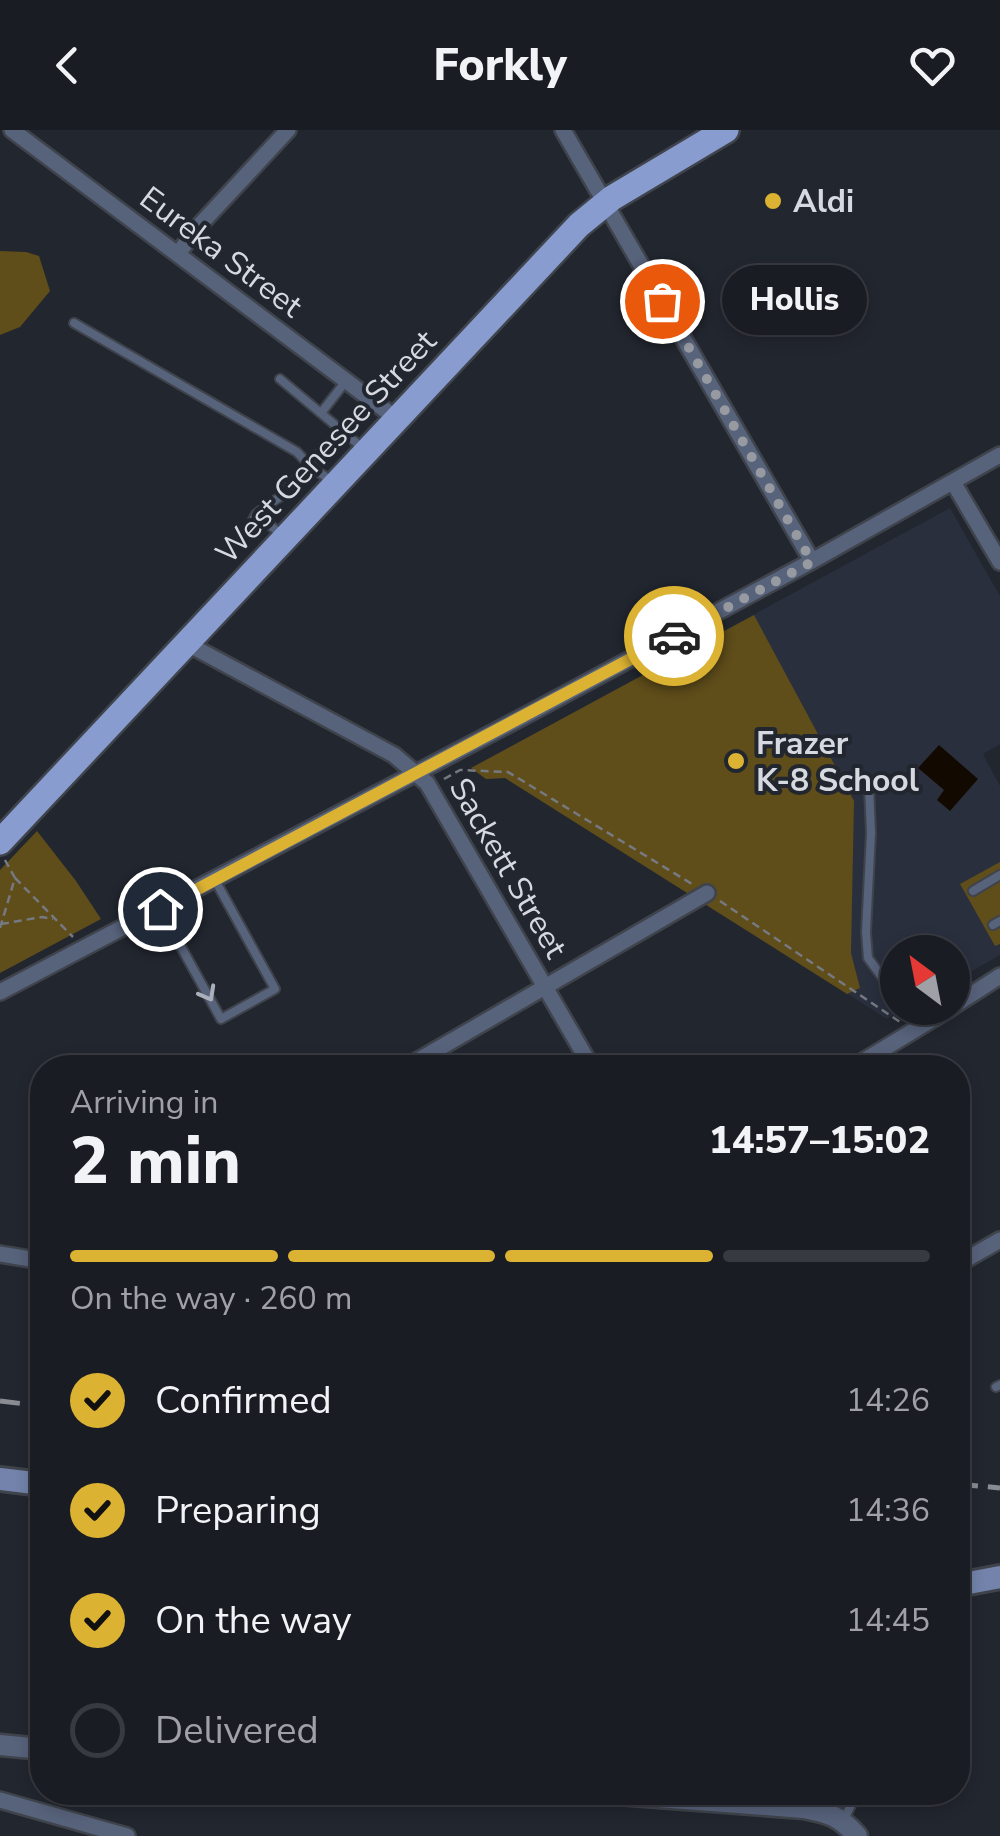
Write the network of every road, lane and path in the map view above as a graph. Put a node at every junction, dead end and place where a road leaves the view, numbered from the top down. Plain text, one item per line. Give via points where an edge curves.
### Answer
1 (12, 130) edge
2 (288, 130) edge
3 (563, 130) edge
4 (726, 130) edge
5 (605, 204) junction
6 (178, 254) junction
7 (74, 323) dead end
8 (280, 379) dead end
9 (346, 380) junction
10 (321, 413) junction
11 (397, 418) junction
12 (341, 430) junction
13 (367, 451) junction
14 (1000, 455) edge
15 (310, 466) junction
16 (953, 482) junction
17 (337, 485) junction
18 (256, 514) junction
19 (245, 536) dead end
20 (285, 538) junction
21 (812, 562) junction
22 (1000, 562) edge
23 (186, 643) junction
24 (416, 772) junction
25 (443, 780) dead end
26 (869, 787) dead end
27 (0, 842) edge
28 (0, 852) edge
29 (1000, 875) edge
30 (15, 878) junction
31 (215, 880) junction
32 (973, 892) dead end
33 (707, 893) junction
34 (160, 909) junction
35 (54, 919) junction
36 (0, 926) edge
37 (85, 949) junction
38 (880, 974) edge
39 (997, 984) edge
40 (545, 987) junction
41 (0, 992) edge
42 (970, 998) edge
43 (924, 1025) edge
44 (914, 1031) junction
45 (427, 1055) edge
46 (584, 1055) edge
47 (874, 1055) edge
48 (1000, 1240) edge
49 (0, 1254) edge
50 (970, 1257) edge
51 (30, 1259) edge
52 (0, 1479) edge
53 (30, 1483) edge
54 (1000, 1577) edge
55 (970, 1583) edge
56 (0, 1745) edge
57 (30, 1748) edge
58 (0, 1800) edge
59 (779, 1805) edge
60 (850, 1829) edge
61 (127, 1836) edge

1 - 6 street, Eureka Street
2 - 6 street
3 - 5 street
4 - 5 main road, West Genesee Street
5 - 11 main road, West Genesee Street
5 - 21 street
6 - 9 street, Eureka Street
7 - 15 lane via 297,452
8 - 10 lane
9 - 10 lane
9 - 11 street, Eureka Street
10 - 12 lane
11 - 13 main road, West Genesee Street
12 - 13 lane
12 - 15 lane
13 - 17 main road, West Genesee Street
14 - 16 street
15 - 17 lane
15 - 18 lane
16 - 21 street
16 - 22 street
17 - 20 main road, West Genesee Street
18 - 19 lane
18 - 20 lane
20 - 23 main road, West Genesee Street
21 - 24 street
23 - 24 street, Sackett Street via 355,732
23 - 27 main road, West Genesee Street
24 - 31 street
24 - 40 street, Sackett Street
25 - 33 path via 460,770 508,772
26 - 38 lane via 866,932 868,958
28 - 30 path
29 - 32 lane
30 - 35 path
30 - 36 path
31 - 34 street
34 -> 31 lane via 222,1019 275,989
33 - 40 street
33 - 44 path
34 - 37 street
35 - 36 path
35 - 37 path
37 - 41 street
39 - 42 street
40 - 45 street
40 - 46 street, Sackett Street
43 - 44 street
44 - 47 street
48 - 50 street
49 - 51 street
52 - 53 main road
54 - 55 main road
56 - 57 street
58 - 61 street
59 - 60 street via 830,1814

